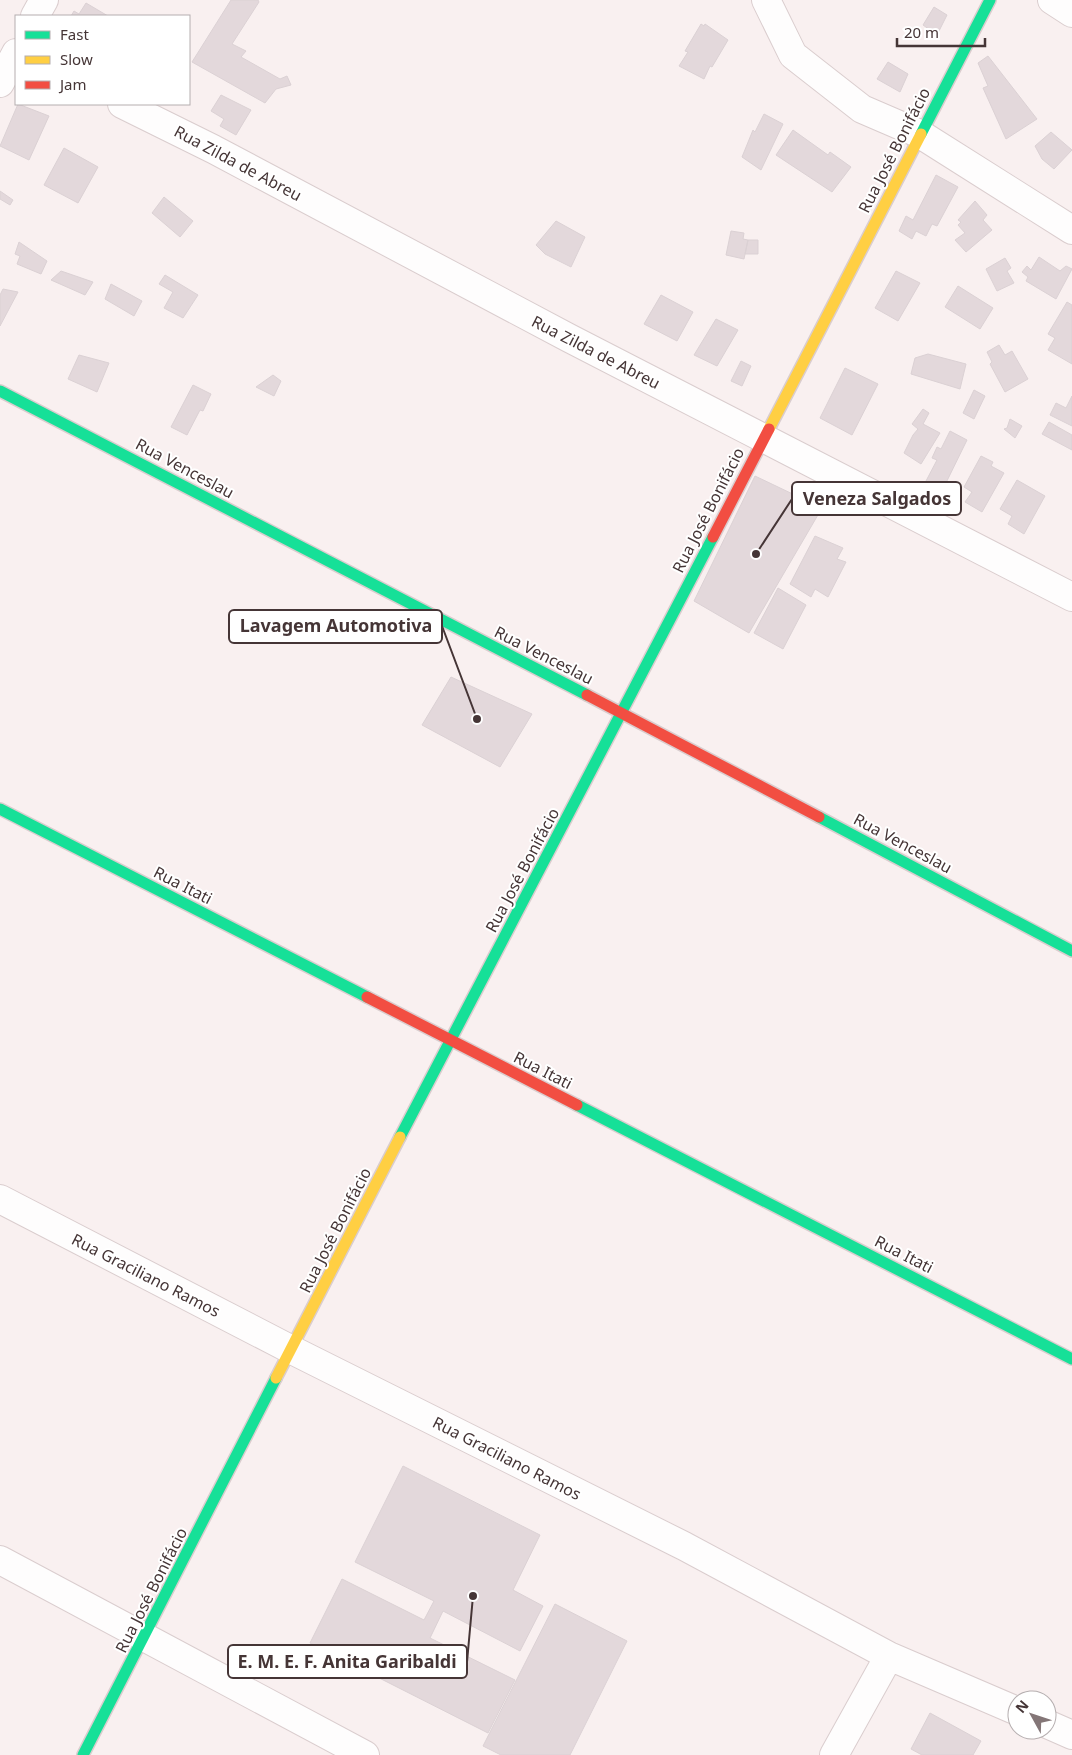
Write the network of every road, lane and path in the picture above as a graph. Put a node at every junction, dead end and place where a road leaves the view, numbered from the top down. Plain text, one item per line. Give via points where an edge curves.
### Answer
1 (44, 0) edge
2 (766, 0) edge
3 (990, 0) edge
4 (1052, 0) edge
5 (1072, 13) edge
6 (36, 15) edge
7 (0, 42) edge
8 (15, 51) edge
9 (15, 54) edge
10 (0, 83) edge
11 (124, 105) edge
12 (920, 134) junction
13 (1072, 230) edge
14 (0, 391) edge
15 (764, 438) junction
16 (1072, 597) edge
17 (623, 713) junction
18 (0, 809) edge
19 (1072, 951) edge
20 (450, 1040) junction
21 (0, 1199) edge
22 (292, 1350) junction
23 (1072, 1359) edge
24 (0, 1560) edge
25 (144, 1638) junction
26 (889, 1656) junction
27 (1007, 1707) edge
28 (1057, 1728) edge
29 (1072, 1735) edge
30 (83, 1755) edge
31 (366, 1755) edge
32 (834, 1755) edge

1 - 6 street
2 - 12 street via 793,55 862,109
3 - 12 street, Rua José Bonifácio
4 - 5 street
7 - 8 street
9 - 10 street
11 - 15 street, Rua Zilda de Abreu
12 - 13 street
12 - 15 street, Rua José Bonifácio
14 - 17 street, Rua Venceslau
15 - 16 street, Rua Zilda de Abreu
15 - 17 street, Rua José Bonifácio
17 - 19 street, Rua Venceslau
17 - 20 street, Rua José Bonifácio
18 - 20 street, Rua Itati
20 - 22 street, Rua José Bonifácio
20 - 23 street, Rua Itati
21 - 22 street, Rua Graciliano Ramos
22 - 25 street, Rua José Bonifácio
22 - 26 street, Rua Graciliano Ramos via 684,1546
24 - 25 street
25 - 30 street, Rua José Bonifácio
25 - 31 street
26 - 27 street, Rua Graciliano Ramos
26 - 32 street
28 - 29 street

